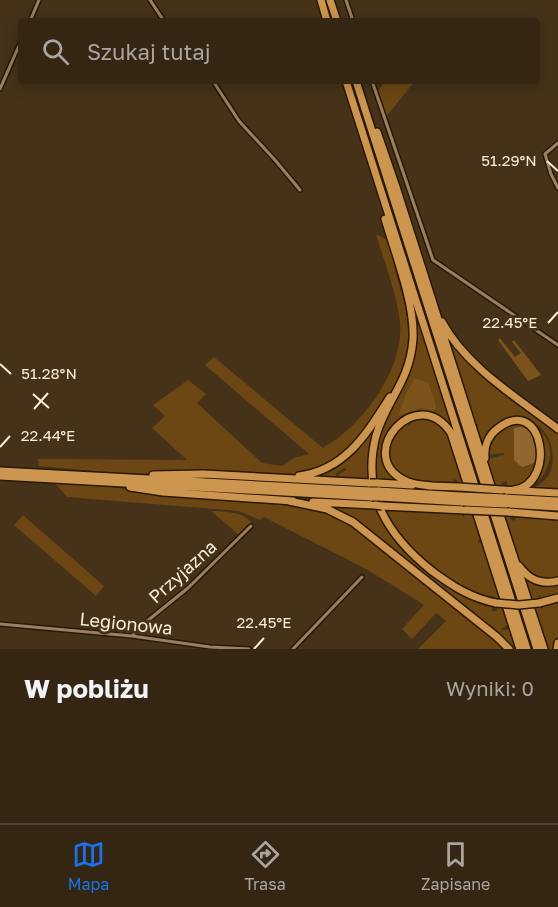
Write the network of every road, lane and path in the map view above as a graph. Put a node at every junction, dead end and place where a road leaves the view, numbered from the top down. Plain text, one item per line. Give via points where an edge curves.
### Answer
1 (39, 0) edge
2 (150, 0) edge
3 (321, 0) edge
4 (330, 0) edge
5 (346, 0) edge
6 (31, 18) edge
7 (162, 18) edge
8 (326, 18) edge
9 (336, 18) edge
10 (352, 18) edge
11 (18, 48) edge
12 (215, 84) edge
13 (347, 84) edge
14 (373, 84) edge
15 (357, 85) edge
16 (0, 89) edge
17 (558, 143) edge
18 (370, 156) junction
19 (558, 188) edge
20 (300, 190) dead end
21 (432, 300) junction
22 (413, 339) junction
23 (558, 345) edge
24 (558, 429) edge
25 (545, 433) dead end
26 (0, 471) edge
27 (488, 475) junction
28 (0, 476) edge
29 (121, 477) junction
30 (275, 478) junction
31 (107, 482) junction
32 (539, 483) dead end
33 (432, 486) junction
34 (375, 490) junction
35 (514, 490) junction
36 (558, 493) edge
37 (289, 501) junction
38 (506, 501) junction
39 (558, 501) edge
40 (558, 507) edge
41 (558, 516) edge
42 (251, 526) dead end
43 (512, 550) junction
44 (362, 577) dead end
45 (558, 582) edge
46 (558, 598) edge
47 (0, 624) edge
48 (132, 636) junction
49 (558, 643) edge
50 (249, 649) edge
51 (293, 649) edge
52 (509, 649) edge
53 (520, 649) edge
54 (527, 649) edge
55 (537, 649) edge
56 (544, 649) edge
57 (557, 649) edge

1 - 6 street
2 - 7 street
3 - 8 highway
4 - 9 highway
5 - 10 street
11 - 16 street
12 - 20 street via 239,121
13 - 18 highway
14 - 23 street via 433,260
15 - 21 highway via 388,163
15 - 55 highway
17 - 19 street via 545,154
18 - 22 highway via 408,300
18 - 54 highway
21 - 24 highway via 462,352
21 - 27 highway
22 - 30 highway via 400,380 354,449 321,471
22 - 46 highway, bridge via 406,375 381,423 374,447 373,479 380,508 393,534 416,558 457,589 479,599 522,605
25 - 27 highway via 523,421 499,427 485,447
26 - 29 highway
27 - 43 highway
28 - 31 highway
29 - 30 highway via 189,474
29 - 34 highway
30 - 34 highway
31 - 34 highway
31 - 37 highway via 163,492
32 - 35 highway
33 - 34 highway
33 - 35 highway, bridge
33 - 53 highway via 404,480 388,462 389,435 410,417 437,419 451,433
34 - 38 highway, bridge
35 - 36 highway
37 - 41 highway, bridge
37 - 52 highway via 327,509 353,522
38 - 39 highway
38 - 40 highway
42 - 48 street, Przyjazna
43 - 45 highway via 530,578
43 - 56 highway
44 - 51 street
47 - 48 street, Legionowa
48 - 50 street, Legionowa
49 - 57 highway

